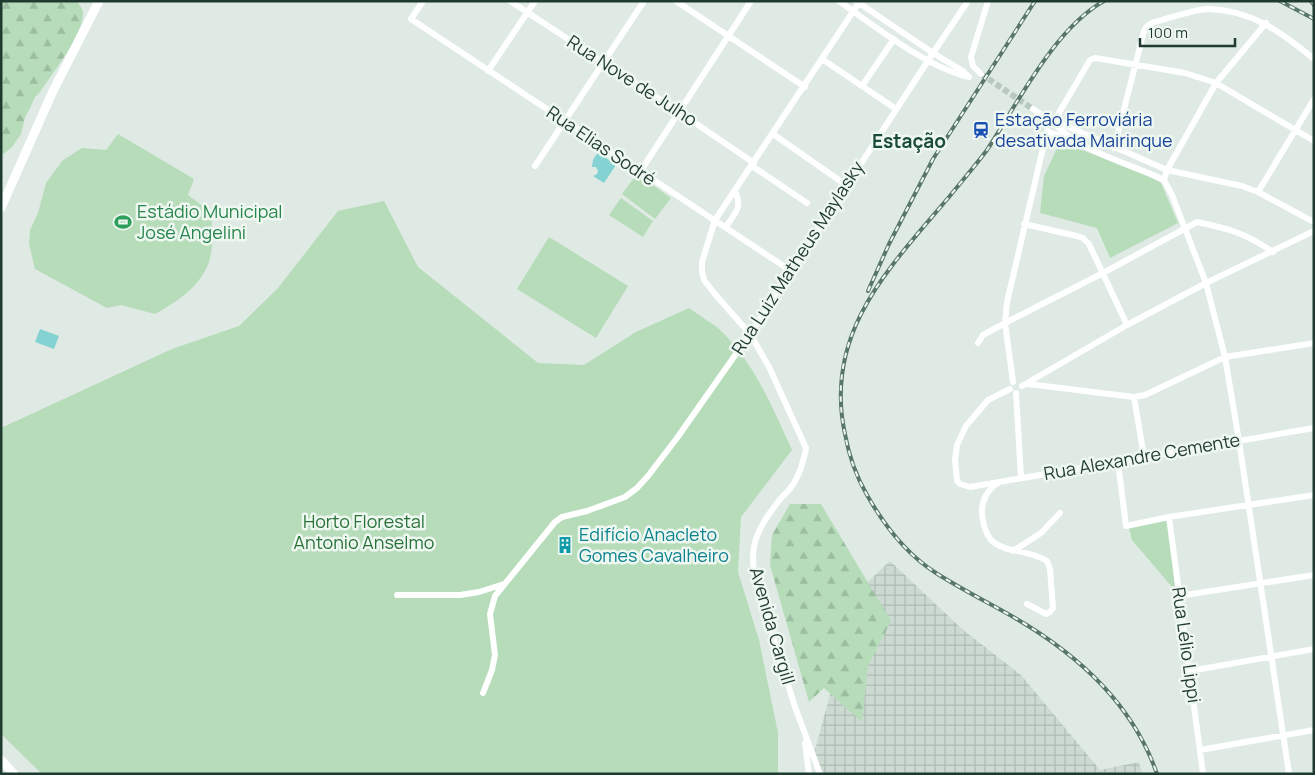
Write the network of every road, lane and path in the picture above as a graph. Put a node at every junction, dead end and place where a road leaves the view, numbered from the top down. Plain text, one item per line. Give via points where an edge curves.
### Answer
1 (99, 1) edge
2 (424, 1) edge
3 (510, 1) edge
4 (535, 1) edge
5 (644, 1) edge
6 (676, 1) edge
7 (750, 1) edge
8 (839, 1) edge
9 (968, 1) edge
10 (988, 1) edge
11 (859, 2) edge
12 (853, 11) junction
13 (528, 12) junction
14 (1266, 23) junction
15 (728, 36) junction
16 (894, 39) junction
17 (933, 53) junction
18 (822, 59) junction
19 (1314, 59) edge
20 (927, 61) junction
21 (604, 62) junction
22 (1134, 65) junction
23 (488, 71) junction
24 (981, 74) tunnel mouth
25 (1216, 83) junction
26 (862, 86) junction
27 (805, 87) junction
28 (1314, 99) edge
29 (896, 109) junction
30 (1033, 109) tunnel mouth
31 (679, 112) junction
32 (565, 122) junction
33 (1053, 122) junction
34 (1296, 130) junction
35 (773, 134) junction
36 (1074, 140) junction
37 (1314, 140) edge
38 (1114, 148) junction
39 (753, 164) junction
40 (535, 166) dead end
41 (1168, 170) junction
42 (640, 172) junction
43 (1164, 180) junction
44 (846, 185) junction
45 (735, 191) junction
46 (1258, 192) junction
47 (806, 203) dead end
48 (1, 208) edge
49 (715, 220) junction
50 (1314, 222) edge
51 (1024, 224) junction
52 (726, 227) junction
53 (1185, 227) junction
54 (1314, 231) edge
55 (1273, 252) junction
56 (791, 272) junction
57 (1103, 273) junction
58 (1206, 283) junction
59 (1004, 323) junction
60 (1127, 325) junction
61 (750, 334) junction
62 (978, 343) dead end
63 (1314, 343) edge
64 (1225, 358) junction
65 (1024, 385) junction
66 (1013, 388) junction
67 (1134, 397) junction
68 (1314, 428) edge
69 (1240, 441) junction
70 (1144, 457) junction
71 (1118, 462) junction
72 (1021, 478) junction
73 (1001, 481) junction
74 (1314, 495) edge
75 (1249, 505) junction
76 (1060, 513) dead end
77 (1169, 517) junction
78 (1013, 551) junction
79 (1314, 575) edge
80 (505, 584) junction
81 (1260, 584) junction
82 (398, 595) dead end
83 (1179, 596) junction
84 (1027, 604) dead end
85 (1314, 649) edge
86 (1272, 657) junction
87 (1190, 671) junction
88 (484, 693) dead end
89 (795, 707) junction
90 (1314, 730) edge
91 (1283, 736) junction
92 (1200, 750) junction
93 (1, 760) edge
94 (14, 774) edge
95 (809, 774) edge
96 (820, 774) edge
97 (1203, 774) edge
98 (1289, 774) edge

1 - 48 street via 53,91
2 - 23 street, Rua Elias Sodré via 412,20
3 - 13 street, Rua Nove de Julho
4 - 13 street
5 - 21 street
6 - 15 street
7 - 15 street
8 - 12 street
9 - 17 street, Rua Luiz Matheus Maylasky
10 - 24 street via 971,57 973,66
11 - 12 street, Avenida Cargill
11 - 17 street
12 - 16 street
12 - 18 street, Avenida Cargill
13 - 21 street, Rua Nove de Julho
13 - 23 street
14 - 19 street
14 - 22 street via 1245,14 1207,9 1152,23 1146,26
14 - 25 street
15 - 27 street
15 - 31 street
16 - 20 street
16 - 26 street
17 - 20 street, Rua Luiz Matheus Maylasky
17 - 20 street via 969,77
18 - 26 street
18 - 27 street, Avenida Cargill
20 - 29 street, Rua Luiz Matheus Maylasky
21 - 31 street, Rua Nove de Julho
21 - 32 street
22 - 25 street via 1185,73
22 - 33 street via 1096,58 1090,60
22 - 38 street
23 - 32 street, Rua Elias Sodré
25 - 34 street
25 - 41 street
26 - 29 street
27 - 35 street, Avenida Cargill
28 - 34 street
29 - 44 street, Rua Luiz Matheus Maylasky
30 - 33 street
31 - 39 street, Rua Nove de Julho
31 - 42 street
32 - 40 street
32 - 42 street, Rua Elias Sodré
33 - 36 street
33 - 38 street
34 - 37 street
34 - 46 street
35 - 39 street, Avenida Cargill
35 - 44 street
36 - 43 street
36 - 51 street via 1046,131
38 - 41 street
39 - 45 street, Avenida Cargill
39 - 47 street, Rua Nove de Julho
41 - 43 street
41 - 46 street
42 - 49 street, Rua Elias Sodré
43 - 53 street
44 - 56 street, Rua Luiz Matheus Maylasky
45 - 49 street, Avenida Cargill
45 - 52 street via 739,203
46 - 50 street
49 - 52 street, Rua Elias Sodré
49 - 61 street, Avenida Cargill via 702,262 704,280
51 - 57 street via 1083,238
51 - 59 street
52 - 56 street, Rua Elias Sodré
53 - 55 street via 1197,222 1238,232
53 - 57 street
53 - 58 street
54 - 55 street
55 - 58 street
56 - 61 street, Rua Luiz Matheus Maylasky
57 - 59 street
57 - 60 street
58 - 60 street
58 - 64 street
59 - 62 street via 983,335
59 - 66 street
60 - 65 street
61 - 80 street, Rua Luiz Matheus Maylasky via 677,438 637,488 625,497 555,522
61 - 89 street, Avenida Cargill via 769,367 806,448 796,481 763,522 756,537 753,560 758,588
63 - 64 street
64 - 67 street
64 - 69 street
65 - 66 street via 1021,390
65 - 67 street
66 - 72 street
66 - 73 street, Rua Alexandre Cemente via 988,400 966,426 955,460 960,484 970,487
67 - 70 street
68 - 69 street, Rua Alexandre Cemente
69 - 70 street, Rua Alexandre Cemente
69 - 75 street
70 - 71 street, Rua Alexandre Cemente
71 - 72 street, Rua Alexandre Cemente
71 - 77 street via 1126,526
72 - 73 street, Rua Alexandre Cemente
73 - 78 street via 987,493 983,502 985,530 989,538
74 - 75 street
75 - 77 street
75 - 81 street
76 - 78 street via 1041,533
77 - 83 street, Rua Lélio Lippi
78 - 84 street via 1041,557 1050,568 1053,608 1046,614
79 - 81 street
80 - 82 street via 460,595
80 - 88 street, Rua Luiz Matheus Maylasky via 491,604 495,654
81 - 83 street
81 - 86 street
83 - 87 street, Rua Lélio Lippi
85 - 86 street
86 - 87 street
86 - 91 street
87 - 92 street, Rua Lélio Lippi
89 - 95 street
89 - 96 street, Avenida Cargill
90 - 91 street
91 - 92 street
91 - 98 street
92 - 97 street, Rua Lélio Lippi
93 - 94 street

